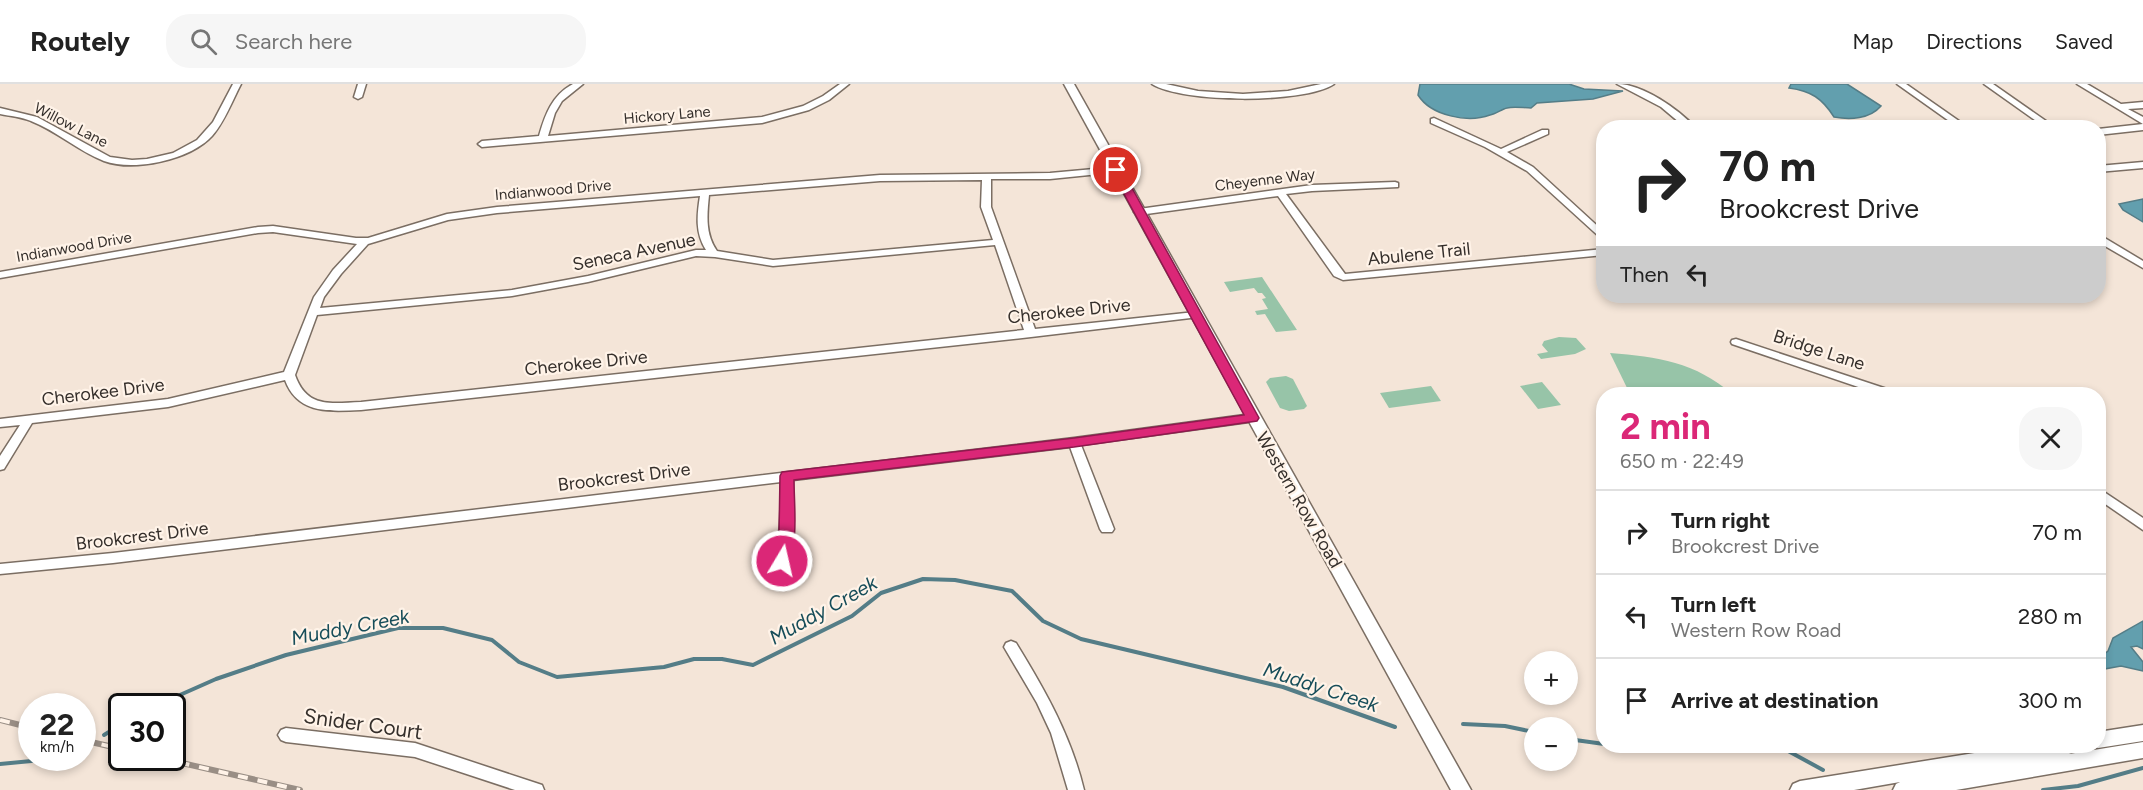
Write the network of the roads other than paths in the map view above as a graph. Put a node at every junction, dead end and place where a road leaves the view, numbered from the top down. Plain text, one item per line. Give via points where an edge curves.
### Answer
1 (237, 84) edge
2 (363, 84) edge
3 (579, 84) edge
4 (845, 84) edge
5 (1069, 84) edge
6 (1156, 84) edge
7 (1330, 84) edge
8 (1621, 84) edge
9 (1901, 84) edge
10 (1988, 84) edge
11 (2081, 84) edge
12 (358, 97) dead end
13 (2143, 105) edge
14 (2120, 107) junction
15 (0, 111) edge
16 (1682, 120) edge
17 (1953, 120) edge
18 (2040, 120) edge
19 (1434, 121) dead end
20 (2143, 121) edge
21 (2143, 127) edge
22 (2106, 131) edge
23 (1545, 132) dead end
24 (543, 138) junction
25 (483, 144) dead end
26 (1501, 152) junction
27 (2143, 165) edge
28 (2106, 168) edge
29 (1116, 170) junction
30 (987, 176) junction
31 (1395, 185) dead end
32 (705, 192) junction
33 (1280, 192) junction
34 (1139, 212) junction
35 (1596, 230) edge
36 (365, 241) junction
37 (998, 242) junction
38 (2106, 242) edge
39 (1596, 253) edge
40 (714, 254) junction
41 (2143, 265) edge
42 (0, 275) edge
43 (313, 312) junction
44 (1195, 315) junction
45 (1030, 334) junction
46 (1736, 342) dead end
47 (290, 375) junction
48 (1868, 387) edge
49 (1252, 418) junction
50 (29, 420) junction
51 (0, 423) edge
52 (1074, 442) junction
53 (0, 466) edge
54 (787, 476) junction
55 (2106, 498) edge
56 (2143, 525) edge
57 (1107, 529) dead end
58 (0, 569) edge
59 (773, 575) dead end
60 (1011, 647) dead end
61 (2143, 733) edge
62 (286, 735) dead end
63 (2106, 739) edge
64 (2143, 750) edge
65 (2025, 753) edge
66 (536, 790) edge
67 (1076, 790) edge
68 (1461, 790) edge
69 (1800, 790) edge
70 (1903, 790) edge

1 - 15 street, Willow Lane via 204,139 185,150 145,161 107,159 34,119
2 - 12 street
3 - 24 street via 564,92 555,103
4 - 24 street, Hickory Lane via 812,106 774,118
5 - 29 street, Western Row Road
6 - 7 street via 1192,92 1249,95 1288,93
8 - 16 street via 1664,105
9 - 17 street
10 - 18 street
11 - 14 street
13 - 14 street
14 - 20 street
19 - 26 street
21 - 22 street
23 - 26 street
24 - 25 street, Hickory Lane
26 - 35 street via 1538,175
27 - 28 street
29 - 30 street, Indianwood Drive
29 - 34 street, Western Row Road
30 - 32 street, Indianwood Drive via 880,177
30 - 37 street via 986,207
31 - 33 street, Cheyenne Way
32 - 36 street, Indianwood Drive via 455,216
32 - 40 street via 702,230
33 - 34 street, Cheyenne Way
33 - 39 street, Abulene Trail via 1343,277
34 - 44 street, Western Row Road
36 - 42 street, Indianwood Drive via 258,230
36 - 43 street via 327,285
37 - 40 street, Seneca Avenue via 773,263
37 - 45 street
38 - 41 street
40 - 43 street, Seneca Avenue via 696,253 512,293
43 - 47 street
44 - 45 street, Cherokee Drive
44 - 49 street, Western Row Road
45 - 47 street, Cherokee Drive via 361,406 307,402 294,392
46 - 48 street, Bridge Lane
47 - 50 street, Cherokee Drive via 168,403
49 - 52 street, Brookcrest Drive
49 - 68 street, Western Row Road
50 - 51 street, Cherokee Drive
50 - 53 street
52 - 54 street, Brookcrest Drive
52 - 57 street
54 - 58 street, Brookcrest Drive
54 - 59 street via 785,548
55 - 56 street
60 - 67 street via 1052,713
61 - 63 street
62 - 66 street, Snider Court via 415,750
64 - 70 street
65 - 69 street

